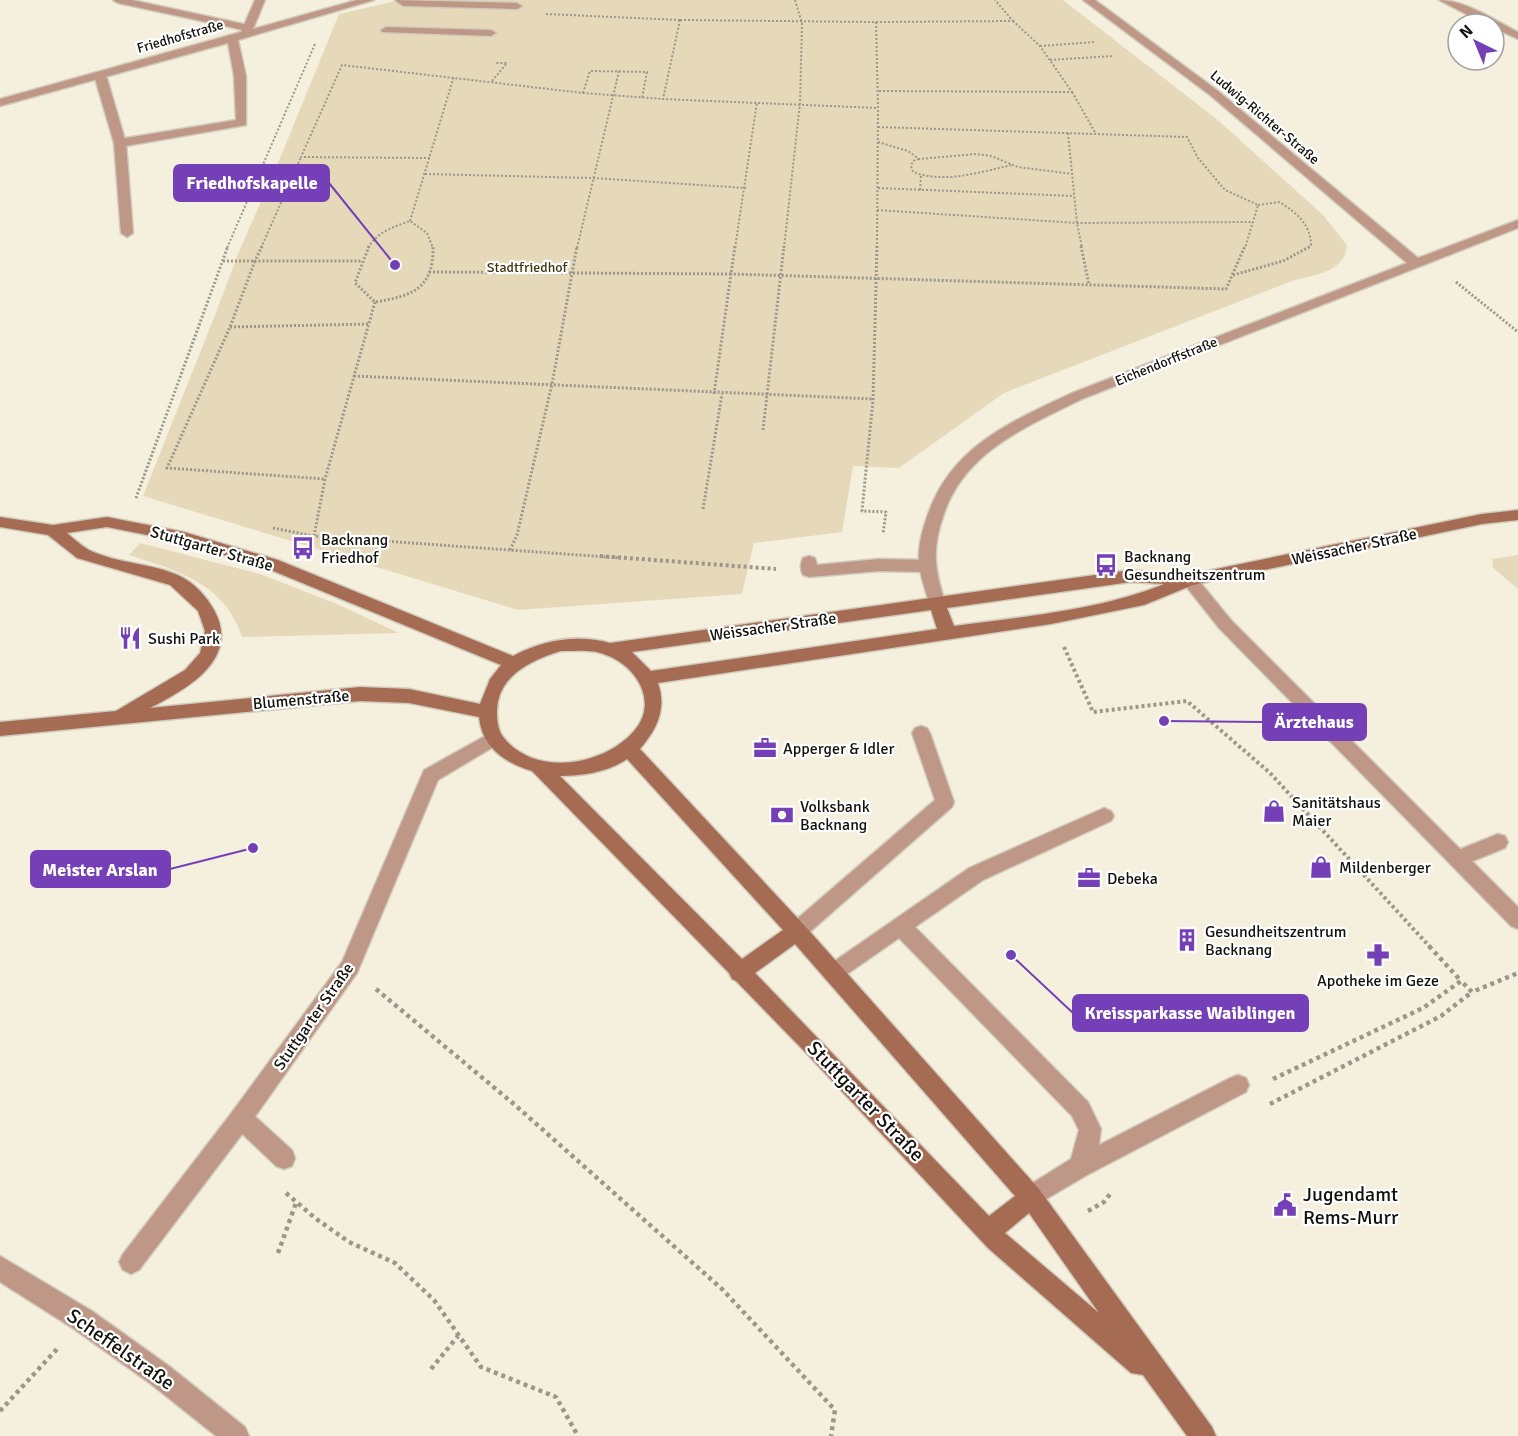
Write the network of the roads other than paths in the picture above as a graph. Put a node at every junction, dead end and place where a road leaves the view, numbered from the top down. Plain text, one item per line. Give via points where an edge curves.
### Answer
1 (118, 0) edge
2 (260, 0) edge
3 (369, 0) edge
4 (1088, 0) edge
5 (1444, 0) edge
6 (517, 6) road end
7 (398, 9) edge
8 (1469, 12) edge
9 (247, 31) junction
10 (490, 33) dead end
11 (232, 37) junction
12 (100, 75) junction
13 (0, 103) edge
14 (120, 143) junction
15 (1518, 224) edge
16 (127, 233) dead end
17 (1423, 262) junction
18 (1518, 514) edge
19 (0, 522) edge
20 (53, 530) junction
21 (928, 566) junction
22 (809, 567) road end
23 (1190, 580) junction
24 (937, 602) junction
25 (948, 635) junction
26 (610, 649) junction
27 (515, 664) junction
28 (648, 678) junction
29 (486, 712) junction
30 (114, 718) junction
31 (0, 729) edge
32 (921, 733) dead end
33 (494, 738) junction
34 (628, 748) junction
35 (538, 767) junction
36 (1104, 816) dead end
37 (1498, 842) dead end
38 (1458, 859) junction
39 (1518, 920) edge
40 (900, 926) junction
41 (797, 931) junction
42 (739, 973) junction
43 (833, 973) junction
44 (1238, 1085) dead end
45 (241, 1118) junction
46 (284, 1158) dead end
47 (1079, 1167) junction
48 (1031, 1197) junction
49 (991, 1239) junction
50 (131, 1262) dead end
51 (0, 1268) edge
52 (1160, 1381) junction
53 (236, 1436) edge
54 (1203, 1436) edge

1 - 9 street
2 - 9 street
3 - 9 street, Friedhofstraße
4 - 17 street, Ludwig-Richter-Straße via 1214,93
5 - 8 street
6 - 7 street
7 - 10 street via 386,30
9 - 11 street, Friedhofstraße
11 - 12 street, Friedhofstraße
11 - 14 street via 240,76 242,123
12 - 13 street, Friedhofstraße
12 - 14 street
14 - 16 street
15 - 17 street, Eichendorffstraße
17 - 21 street, Eichendorffstraße via 1077,396 978,449 941,495 929,539
18 - 23 street, Weissacher Straße
19 - 20 street, Stuttgarter Straße
20 - 27 street, Stuttgarter Straße via 107,522 184,537 272,564
20 - 30 street, Blumenstraße via 83,554 176,581 208,609 212,642 198,669 163,693
21 - 22 street
21 - 24 street, Eichendorffstraße
23 - 24 street, Weissacher Straße via 1131,576
23 - 25 street, Weissacher Straße via 1144,599
23 - 38 street via 1225,624
24 - 25 street
24 - 26 street, Weissacher Straße
25 - 28 street, Weissacher Straße
26 - 27 street via 561,645 536,652
26 - 28 street via 639,666
27 - 29 street via 490,694
28 - 34 street via 654,695 653,714 644,732
29 - 30 street, Blumenstraße via 409,696 360,694
29 - 33 street
30 - 31 street, Blumenstraße
32 - 41 street via 945,802
33 - 35 street via 520,760
33 - 45 street, Stuttgarter Straße via 431,775 350,967
34 - 35 street via 609,760 586,767
34 - 41 street, Stuttgarter Straße
35 - 42 street, Stuttgarter Straße via 641,868
36 - 40 street via 976,874
37 - 38 street
38 - 39 street
40 - 43 street
40 - 47 street via 1080,1109 1090,1129
41 - 42 street
41 - 43 street, Stuttgarter Straße
42 - 49 street, Stuttgarter Straße
43 - 48 street, Stuttgarter Straße
44 - 47 street
45 - 46 street
45 - 50 street, Stuttgarter Straße
47 - 48 street
48 - 49 street
48 - 52 street, Stuttgarter Straße
49 - 52 street, Stuttgarter Straße
51 - 53 street, Scheffelstraße via 83,1320
52 - 54 street, Stuttgarter Straße

